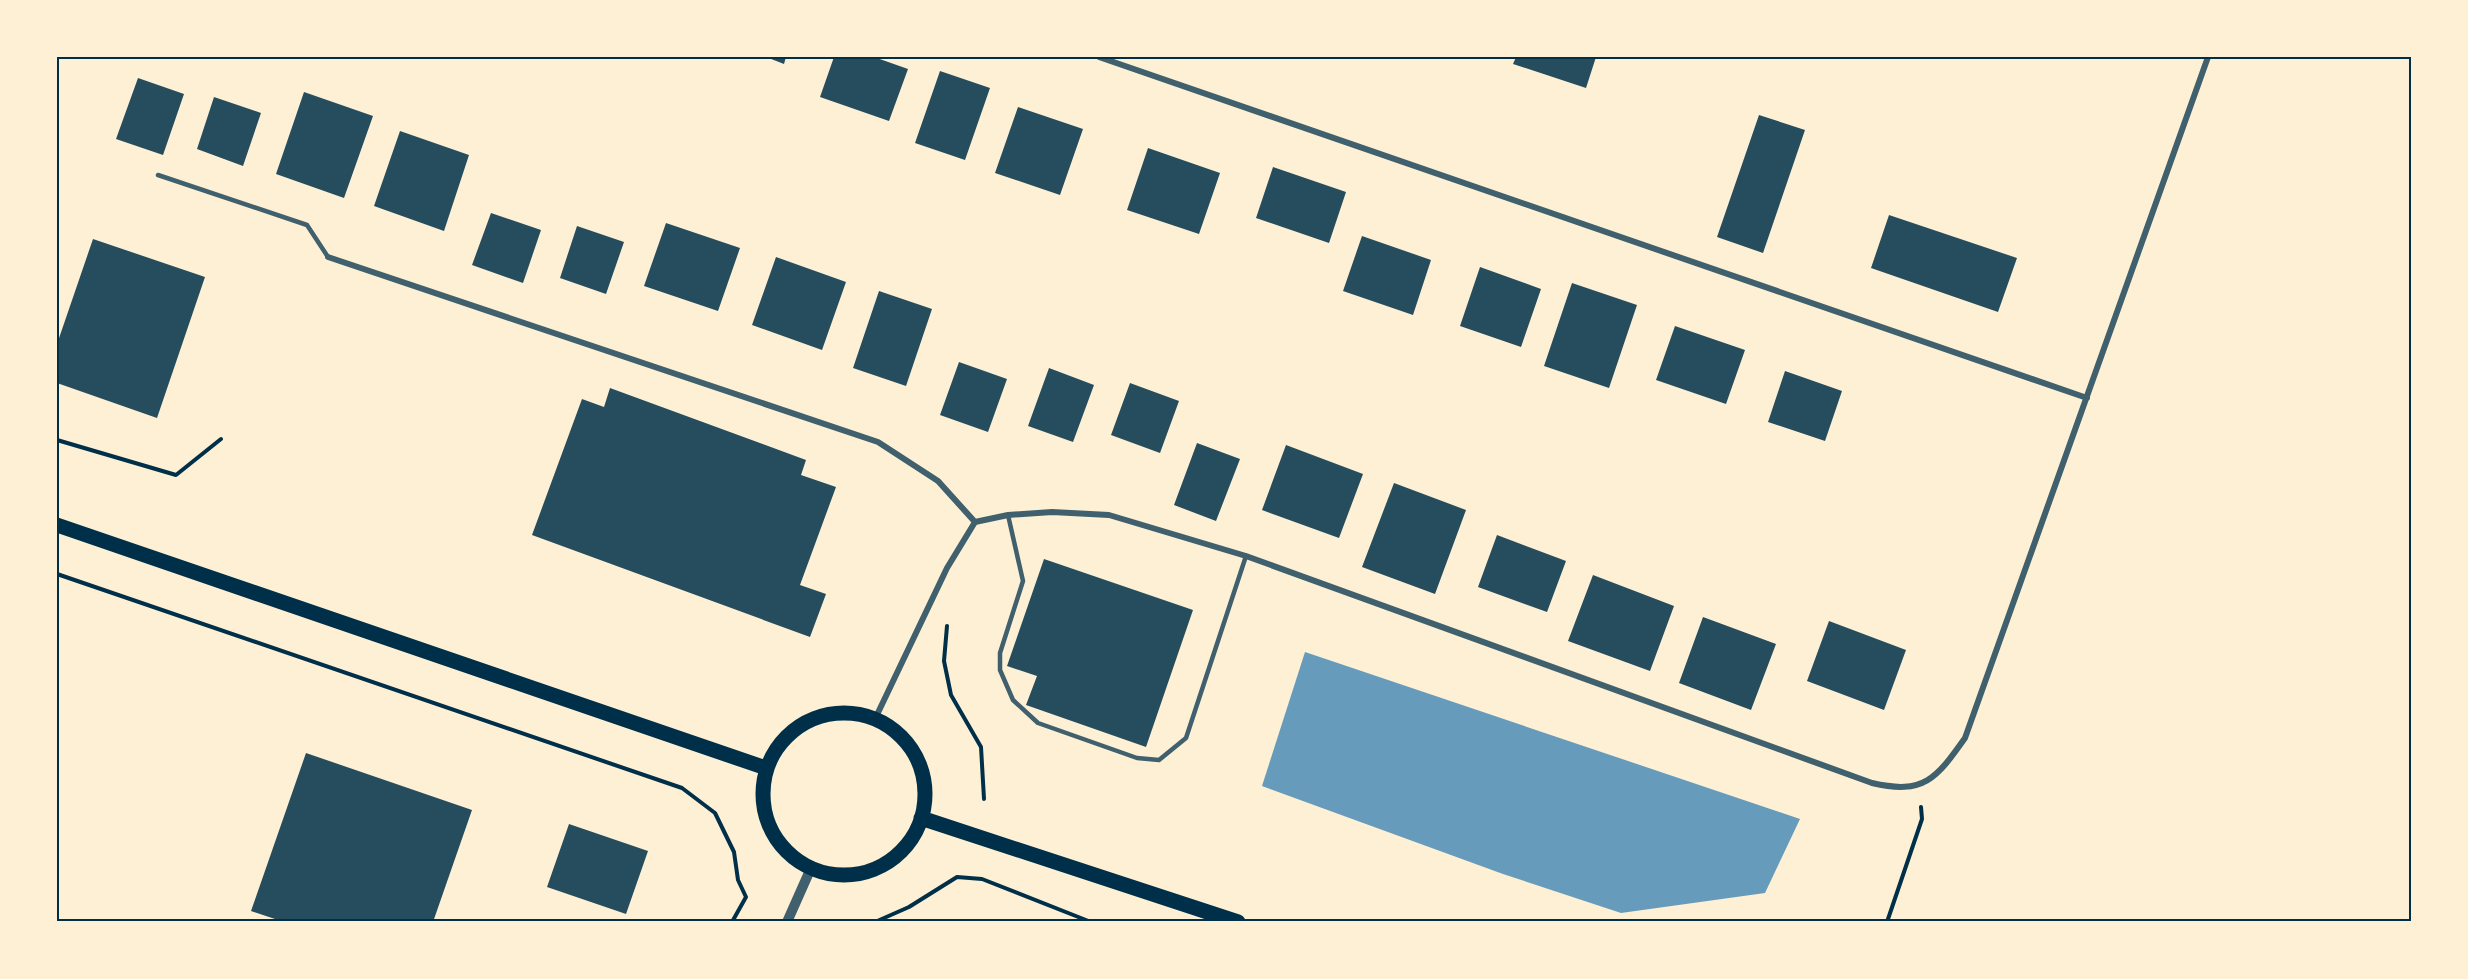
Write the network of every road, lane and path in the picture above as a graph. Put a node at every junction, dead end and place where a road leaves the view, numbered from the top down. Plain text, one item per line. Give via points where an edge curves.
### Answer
1 (1099, 57) edge
2 (2208, 57) edge
3 (158, 175) dead end
4 (328, 257) joint
5 (2086, 398) junction
6 (221, 439) dead end
7 (57, 440) edge
8 (1008, 515) junction
9 (975, 522) junction
10 (57, 525) edge
11 (1246, 556) junction
12 (57, 573) edge
13 (950, 617) dead end
14 (875, 719) junction
15 (766, 768) junction
16 (1920, 785) junction
17 (984, 799) dead end
18 (921, 818) junction
19 (811, 868) junction
20 (732, 922) edge
21 (787, 922) edge
22 (875, 922) edge
23 (1091, 922) edge
24 (1238, 922) edge
25 (1887, 922) edge

1 - 5 street
2 - 5 street
3 - 4 lane via 307,225
4 - 9 street via 878,442 938,481
5 - 16 street via 1965,738 1948,762
6 - 7 path via 176,475
8 - 9 street
8 - 11 street via 1109,515
8 - 11 lane via 1023,581 1000,653 1000,670 1013,700 1038,723 1137,758 1159,760 1186,738
9 - 14 street via 947,568
10 - 15 main road
11 - 16 street via 1872,783 1894,788
12 - 20 path via 682,788 715,813 734,852 738,880 746,897
13 - 17 path via 944,661 951,695 981,747
14 - 15 main road via 850,713 823,716 798,726 779,745
14 - 18 main road via 896,732 912,749 922,770 925,794
15 - 19 main road via 762,792 775,837 791,855
16 - 25 path via 1922,819
18 - 19 main road via 909,842 890,861 864,872 837,874
18 - 24 main road
19 - 21 street
22 - 23 path via 909,907 957,877 982,879

